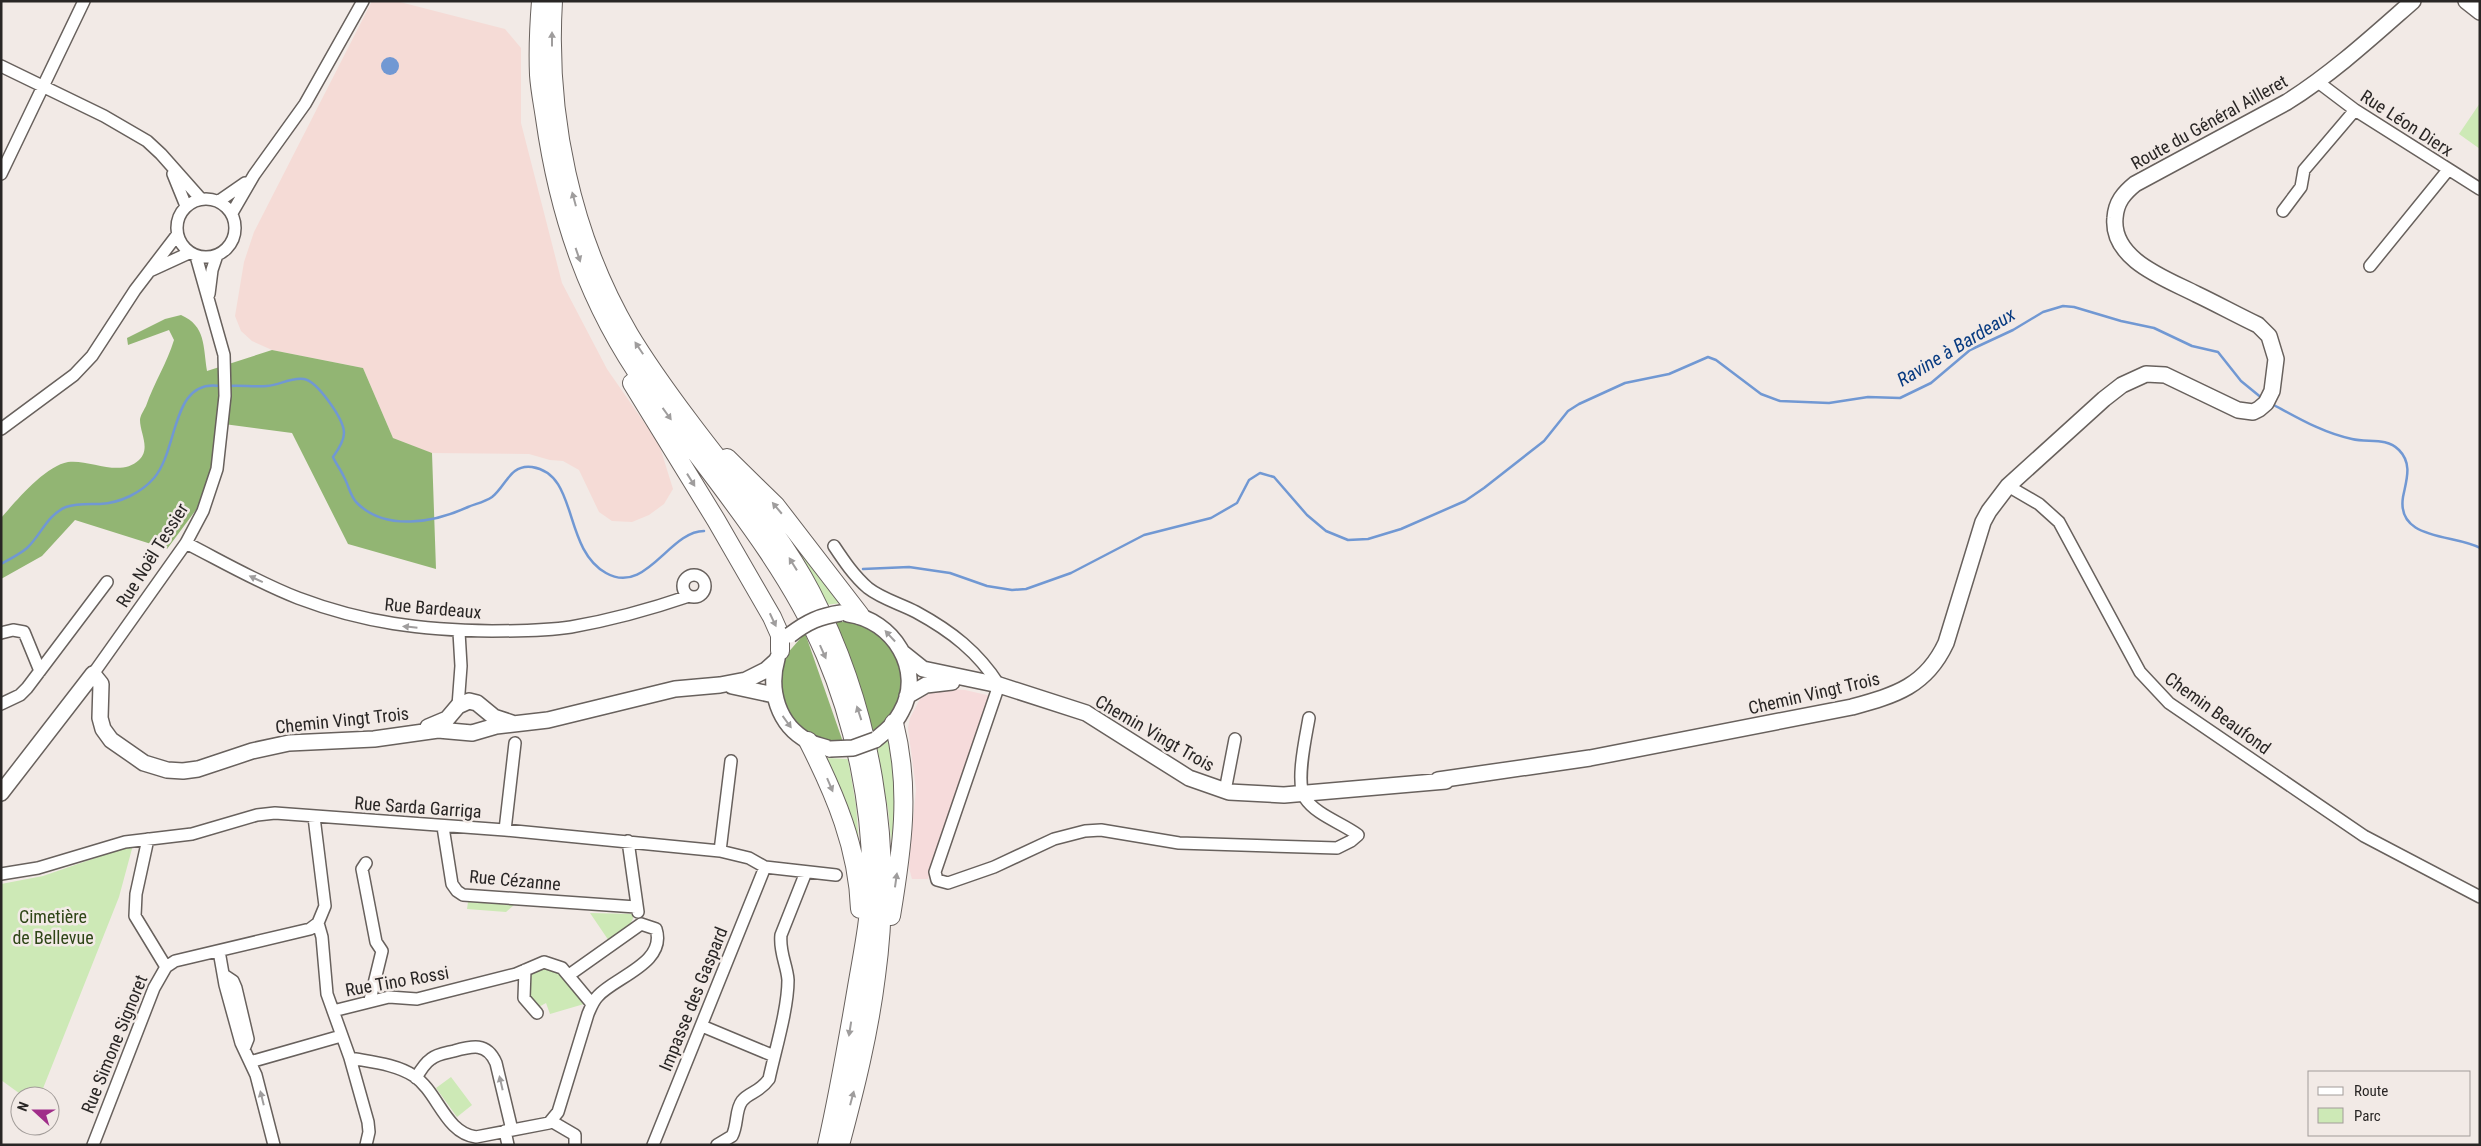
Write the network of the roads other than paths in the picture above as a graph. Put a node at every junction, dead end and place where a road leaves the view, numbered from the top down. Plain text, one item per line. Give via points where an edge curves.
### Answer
1 (84, 1) edge
2 (363, 1) edge
3 (541, 1) edge
4 (554, 1) edge
5 (2413, 1) edge
6 (2466, 1) edge
7 (2480, 12) edge
8 (1, 66) edge
9 (2318, 82) junction
10 (42, 87) junction
11 (2355, 110) junction
12 (171, 167) junction
13 (2448, 170) junction
14 (1, 174) edge
15 (254, 175) junction
16 (2480, 189) edge
17 (200, 198) junction
18 (220, 201) junction
19 (186, 206) junction
20 (2283, 210) dead end
21 (232, 213) junction
22 (177, 235) junction
23 (193, 254) junction
24 (217, 255) junction
25 (2370, 266) dead end
26 (150, 270) junction
27 (208, 298) junction
28 (603, 314) junction
29 (686, 417) junction
30 (1, 429) edge
31 (2008, 486) junction
32 (186, 543) junction
33 (834, 546) dead end
34 (107, 582) dead end
35 (688, 596) dead end
36 (860, 616) junction
37 (459, 632) junction
38 (1, 633) edge
39 (903, 653) junction
40 (778, 656) junction
41 (461, 666) junction
42 (40, 671) junction
43 (93, 674) junction
44 (976, 681) junction
45 (720, 685) junction
46 (999, 685) junction
47 (774, 695) junction
48 (907, 696) junction
49 (1, 704) edge
50 (481, 707) junction
51 (456, 709) junction
52 (1309, 718) dead end
53 (513, 723) junction
54 (894, 723) junction
55 (480, 730) junction
56 (420, 731) junction
57 (464, 733) junction
58 (1234, 739) dead end
59 (808, 741) junction
60 (515, 743) dead end
61 (730, 761) dead end
62 (1225, 790) junction
63 (1, 793) edge
64 (1302, 793) junction
65 (314, 817) junction
66 (443, 827) junction
67 (505, 830) junction
68 (148, 838) junction
69 (628, 841) junction
70 (720, 851) junction
71 (366, 863) dead end
72 (765, 866) junction
73 (806, 872) junction
74 (1, 874) edge
75 (836, 875) dead end
76 (2480, 897) edge
77 (636, 907) junction
78 (318, 923) junction
79 (642, 924) junction
80 (219, 951) junction
81 (166, 967) junction
82 (525, 970) junction
83 (570, 975) junction
84 (858, 981) junction
85 (370, 1000) junction
86 (592, 1004) junction
87 (333, 1011) junction
88 (537, 1013) dead end
89 (702, 1026) junction
90 (341, 1036) junction
91 (774, 1056) junction
92 (350, 1058) junction
93 (250, 1062) junction
94 (861, 1066) junction
95 (416, 1078) junction
96 (552, 1121) junction
97 (509, 1131) junction
98 (93, 1145) edge
99 (274, 1145) edge
100 (366, 1145) edge
101 (508, 1145) edge
102 (575, 1145) edge
103 (653, 1145) edge
104 (717, 1145) edge
105 (827, 1145) edge
106 (840, 1145) edge

1 - 10 street
2 - 15 street via 305,104
3 -> 28 highway via 539,76 552,164 565,219
29 -> 4 highway via 622,319 593,258 573,200 558,131 552,74
5 - 9 main road, Route du Général Ailleret
6 - 7 main road
8 - 10 street
9 - 11 street, Rue Léon Dierx
9 - 31 main road, Route du Général Ailleret via 2135,184 2125,192 2115,214 2114,226 2118,237 2136,260 2154,273 2258,325 2269,336 2276,359 2272,392 2266,403 2253,412 2238,410 2165,376 2146,374 2122,385 2104,399
10 - 12 street via 122,125 147,141
10 - 14 street
11 - 13 street, Rue Léon Dierx
11 - 20 street via 2304,170 2301,187
12 - 17 street
12 - 19 street
13 - 16 street, Rue Léon Dierx
13 - 25 street
15 - 18 street
15 - 21 street
17 - 18 street
17 - 19 street
18 - 21 street
19 - 22 street via 178,220
21 - 24 street via 235,235 226,250
22 - 23 street
22 - 26 street
23 - 24 street
23 - 26 street
23 - 27 street, Rue Noël Tessier
24 - 27 street, Rue Noël Tessier
26 - 30 street via 74,375
27 - 32 street, Rue Noël Tessier via 224,355 225,396 217,469 203,510
28 -> 40 highway via 622,366 772,617 780,635
28 -> 84 highway via 645,384 762,543 825,654 860,770 868,822 869,916
36 -> 29 highway via 776,506
94 -> 29 highway via 876,975 883,855 877,796 863,725 848,678 810,590 780,543
31 - 64 main road, Chemin Vingt Trois via 1983,522 1943,650 1933,667 1918,682 1894,694 1852,706 1590,758 1438,780
31 - 76 street, Chemin Beaufond via 2039,504 2059,522 2140,672 2168,703 2364,836
37 -> 32 street, Rue Bardeaux via 403,626 326,607 269,585
32 - 43 street, Rue Noël Tessier
33 - 46 street via 869,589 916,612 960,640 984,661
34 - 42 street
35 - 37 street, Rue Bardeaux via 656,607 570,627 516,632
39 -> 36 main road via 892,636 878,624
36 - 40 main road, bridge via 822,615 805,623 790,636
37 - 41 street
38 - 42 street via 24,632
39 - 44 main road, Chemin Vingt Trois via 923,669
39 - 48 main road via 909,682
40 - 45 main road, Chemin Vingt Trois via 766,670 746,680
40 - 47 main road via 773,678
41 - 50 street via 469,690
41 - 51 street
42 - 49 street via 20,695
43 - 56 main road, Chemin Vingt Trois via 101,684 100,718 106,735 128,754 167,770 198,769 289,743 374,739
43 - 63 main road, Rue Noël Tessier
44 - 46 main road, Chemin Vingt Trois
44 - 48 main road, Chemin Vingt Trois via 931,683
45 - 47 main road, Chemin Vingt Trois
45 - 53 main road, Chemin Vingt Trois via 675,689 548,720
46 - 62 main road, Chemin Vingt Trois via 1086,713 1189,778
46 - 64 street via 935,872 937,880 942,883 994,867 1054,839 1085,831 1101,830 1179,843 1337,848 1358,835 1331,819
47 -> 59 main road via 792,730
48 - 54 main road
50 - 51 main road, Chemin Vingt Trois via 469,701
50 - 53 main road, Chemin Vingt Trois
50 - 55 main road via 486,720
51 - 56 main road, Chemin Vingt Trois via 448,719
51 - 57 main road via 455,725
52 - 64 street
53 - 55 main road, Chemin Vingt Trois
54 - 59 main road, bridge via 875,740 853,748 830,749
94 -> 54 highway via 881,973 904,806 904,778
55 - 57 main road, Chemin Vingt Trois
56 - 57 main road, Chemin Vingt Trois
58 - 62 street
59 -> 84 highway via 830,784 857,868 862,931
60 - 67 street
61 - 70 street
62 - 64 main road, Chemin Vingt Trois via 1266,795
65 - 66 street, Rue Sarda Garriga
65 - 68 street, Rue Sarda Garriga via 291,813 257,815 192,834
65 - 78 street via 326,906
66 - 67 street, Rue Sarda Garriga
66 - 77 street, Rue Cézanne via 452,884 460,894
67 - 69 street, Rue Sarda Garriga
68 - 74 street, Rue Sarda Garriga via 38,868
68 - 81 street via 136,894 135,916
69 - 70 street, Rue Sarda Garriga
69 - 77 street
70 - 72 street, Rue Sarda Garriga via 749,858
71 - 85 street via 362,869 376,942 382,951
72 - 73 street, Rue Sarda Garriga
72 - 89 street, Impasse des Gaspard
73 - 75 street, Rue Sarda Garriga
73 - 91 street via 781,935 787,989
77 - 79 street
78 - 80 street, Rue Simone Signoret via 310,929
78 - 87 street via 327,994
79 - 83 street
79 - 86 street via 656,930 658,935 651,956 601,993
80 - 81 street, Rue Simone Signoret via 175,961
80 - 93 street via 225,986
81 - 98 street, Rue Simone Signoret via 143,1014
82 - 83 street, Rue Tino Rossi via 544,962 562,968
82 - 85 street, Rue Tino Rossi via 417,999 389,997
82 - 88 street via 524,998
83 - 86 street, Rue Tino Rossi
84 -> 105 highway
85 - 87 street, Rue Tino Rossi
86 - 96 street via 558,1112
87 - 90 street
89 - 91 street
89 - 103 street, Impasse des Gaspard
90 - 92 street
90 - 93 street
91 - 104 street via 769,1079 760,1090 740,1103 732,1136
92 - 95 street via 398,1068
92 - 100 street via 368,1122
99 -> 93 street
106 -> 94 highway
95 - 97 street via 463,1133 476,1137
97 -> 95 street via 496,1063 484,1048 475,1046 436,1056
96 - 97 street
96 - 102 street via 571,1131
97 - 101 street

